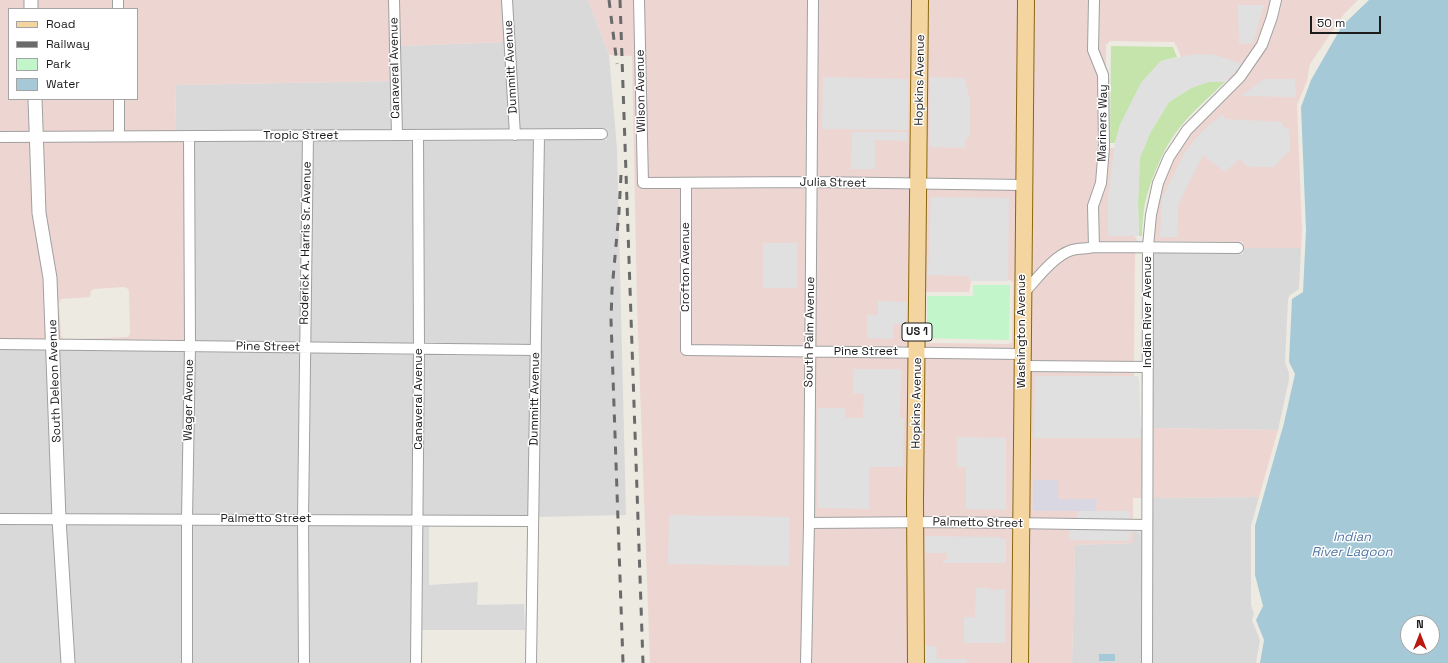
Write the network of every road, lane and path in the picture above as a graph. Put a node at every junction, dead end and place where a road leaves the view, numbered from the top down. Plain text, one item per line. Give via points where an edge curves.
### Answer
1 (394, 0) edge
2 (508, 0) edge
3 (639, 0) edge
4 (813, 0) edge
5 (920, 0) edge
6 (1026, 0) edge
7 (1094, 0) edge
8 (1276, 0) edge
9 (35, 100) edge
10 (119, 100) edge
11 (515, 134) junction
12 (540, 134) junction
13 (602, 134) dead end
14 (397, 135) junction
15 (418, 135) junction
16 (119, 136) junction
17 (189, 136) junction
18 (308, 136) junction
19 (0, 137) edge
20 (36, 137) junction
21 (812, 182) junction
22 (643, 183) joint
23 (686, 183) junction
24 (919, 184) junction
25 (1024, 184) junction
26 (1148, 246) junction
27 (1094, 247) junction
28 (1238, 248) dead end
29 (1023, 294) junction
30 (0, 344) edge
31 (54, 344) junction
32 (190, 346) junction
33 (305, 347) junction
34 (419, 350) junction
35 (536, 350) junction
36 (686, 350) joint
37 (810, 352) junction
38 (917, 353) junction
39 (1022, 360) junction
40 (1148, 367) junction
41 (0, 519) edge
42 (60, 519) junction
43 (187, 519) junction
44 (303, 519) junction
45 (418, 521) junction
46 (533, 521) junction
47 (809, 522) junction
48 (916, 522) junction
49 (1021, 523) junction
50 (1147, 525) junction
51 (68, 663) edge
52 (186, 663) edge
53 (304, 663) edge
54 (416, 663) edge
55 (531, 663) edge
56 (806, 663) edge
57 (916, 663) edge
58 (1020, 663) edge
59 (1147, 663) edge

1 - 14 street, Canaveral Avenue
2 - 11 street, Dummitt Avenue
3 - 22 street, Wilson Avenue
4 - 21 street, South Palm Avenue
5 - 24 main road, Hopkins Avenue / US 1
6 - 25 main road, Washington Avenue
7 - 27 street, Mariners Way via 1093,50 1103,74 1104,147 1101,183 1093,206
8 - 26 street, Indian River Avenue via 1262,44 1240,77 1187,130 1169,157 1158,183
9 - 20 street, South Deleon Avenue
10 - 16 street
11 - 12 street, Tropic Street
11 - 15 street, Tropic Street
12 - 13 street, Tropic Street
12 - 35 street, Dummitt Avenue
14 - 15 street, Tropic Street
14 - 18 street, Tropic Street
15 - 34 street, Canaveral Avenue
16 - 17 street, Tropic Street
16 - 20 street, Tropic Street
17 - 18 street, Tropic Street
17 - 32 street, Wager Avenue
18 - 33 street, Roderick A. Harris Sr. Avenue
19 - 20 street, Tropic Street
20 - 31 street, South Deleon Avenue via 39,213 50,278
21 - 23 street, Julia Street
21 - 24 street, Julia Street
21 - 37 street, South Palm Avenue
22 - 23 street, Julia Street
23 - 36 street, Crofton Avenue
24 - 25 street, Julia Street
24 - 38 main road, Hopkins Avenue / US 1
25 - 29 main road, Washington Avenue
26 - 27 street
26 - 28 street
26 - 40 street, Indian River Avenue
27 - 29 street via 1077,249 1062,255
29 - 39 main road, Washington Avenue
30 - 31 street, Pine Street
31 - 32 street, Pine Street
31 - 42 street, South Deleon Avenue
32 - 33 street, Pine Street
32 - 43 street, Wager Avenue
33 - 34 street, Pine Street
33 - 44 street, Roderick A. Harris Sr. Avenue
34 - 35 street, Pine Street
34 - 45 street, Canaveral Avenue
35 - 46 street, Dummitt Avenue
36 - 37 street, Pine Street
37 - 38 street, Pine Street
37 - 47 street, South Palm Avenue
38 - 39 street, Pine Street
38 - 48 main road, Hopkins Avenue / US 1
39 - 40 street, Pine Street
39 - 49 main road, Washington Avenue
40 - 50 street, Indian River Avenue
41 - 42 street, Palmetto Street
42 - 43 street, Palmetto Street
42 - 51 street, South Deleon Avenue
43 - 44 street, Palmetto Street
43 - 52 street, Wager Avenue
44 - 45 street, Palmetto Street
44 - 53 street, Roderick A. Harris Sr. Avenue
45 - 46 street, Palmetto Street
45 - 54 street, Canaveral Avenue
46 - 55 street, Dummitt Avenue
47 - 48 street, Palmetto Street
47 - 56 street, South Palm Avenue
48 - 49 street, Palmetto Street
48 - 57 main road, Hopkins Avenue / US 1
49 - 50 street, Palmetto Street
49 - 58 main road, Washington Avenue
50 - 59 street, Indian River Avenue

